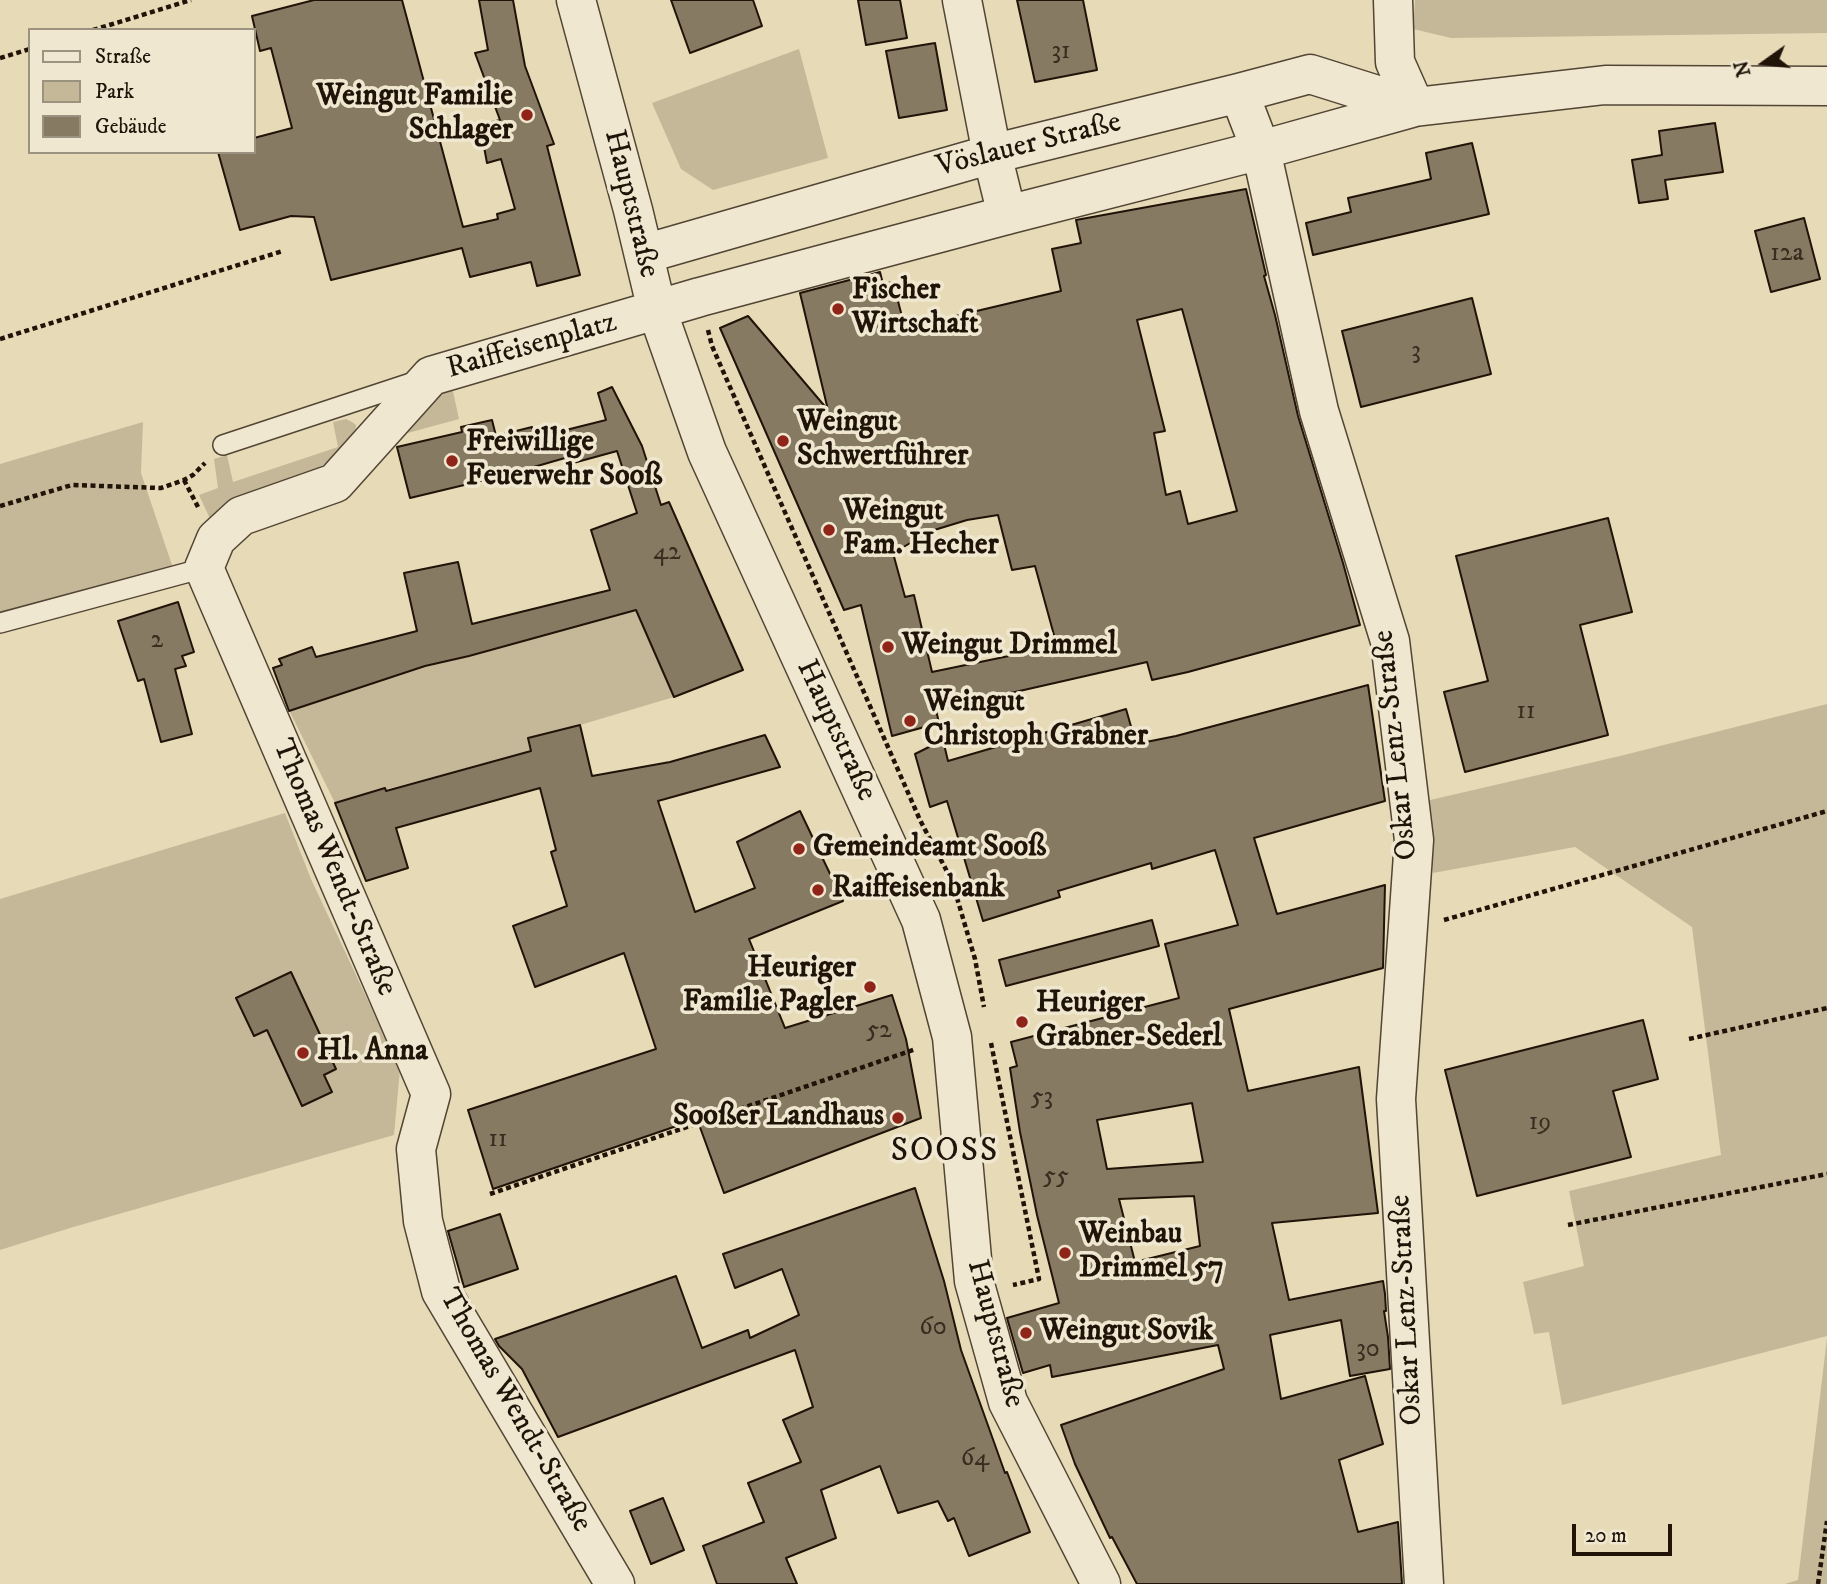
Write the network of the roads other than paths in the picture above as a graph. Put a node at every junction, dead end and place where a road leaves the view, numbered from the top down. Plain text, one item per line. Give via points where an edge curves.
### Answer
1 (576, 0) edge
2 (962, 0) edge
3 (1393, 0) edge
4 (1827, 86) edge
5 (1240, 93) junction
6 (1415, 107) junction
7 (1261, 150) junction
8 (992, 153) junction
9 (1007, 215) junction
10 (644, 254) junction
11 (657, 310) junction
12 (431, 376) junction
13 (223, 444) road end
14 (210, 553) junction
15 (0, 623) edge
16 (615, 1584) edge
17 (1101, 1584) edge
18 (1424, 1584) edge

1 - 10 street, Hauptstraße
2 - 8 street
3 - 6 street via 1395,62
4 - 6 street, Vöslauer Straße via 1605,85
5 - 6 street, Vöslauer Straße via 1310,74
5 - 7 street, Oskar Lenz-Straße
5 - 8 street, Vöslauer Straße
6 - 7 street, Vöslauer Straße
7 - 9 street, Vöslauer Straße
7 - 18 street, Oskar Lenz-Straße via 1319,411 1390,641 1414,840 1396,1099
8 - 9 street
8 - 10 street, Vöslauer Straße
9 - 11 street, Vöslauer Straße
10 - 11 street, Hauptstraße
11 - 12 street, Raiffeisenplatz
11 - 17 street, Hauptstraße via 708,452 921,920 952,1037 974,1281 1008,1402
12 - 13 lane
12 - 14 street, Raiffeisenplatz via 335,483 241,516
14 - 15 lane
14 - 16 street, Thomas Wendt-Straße via 431,1094 416,1149 423,1221 441,1291

